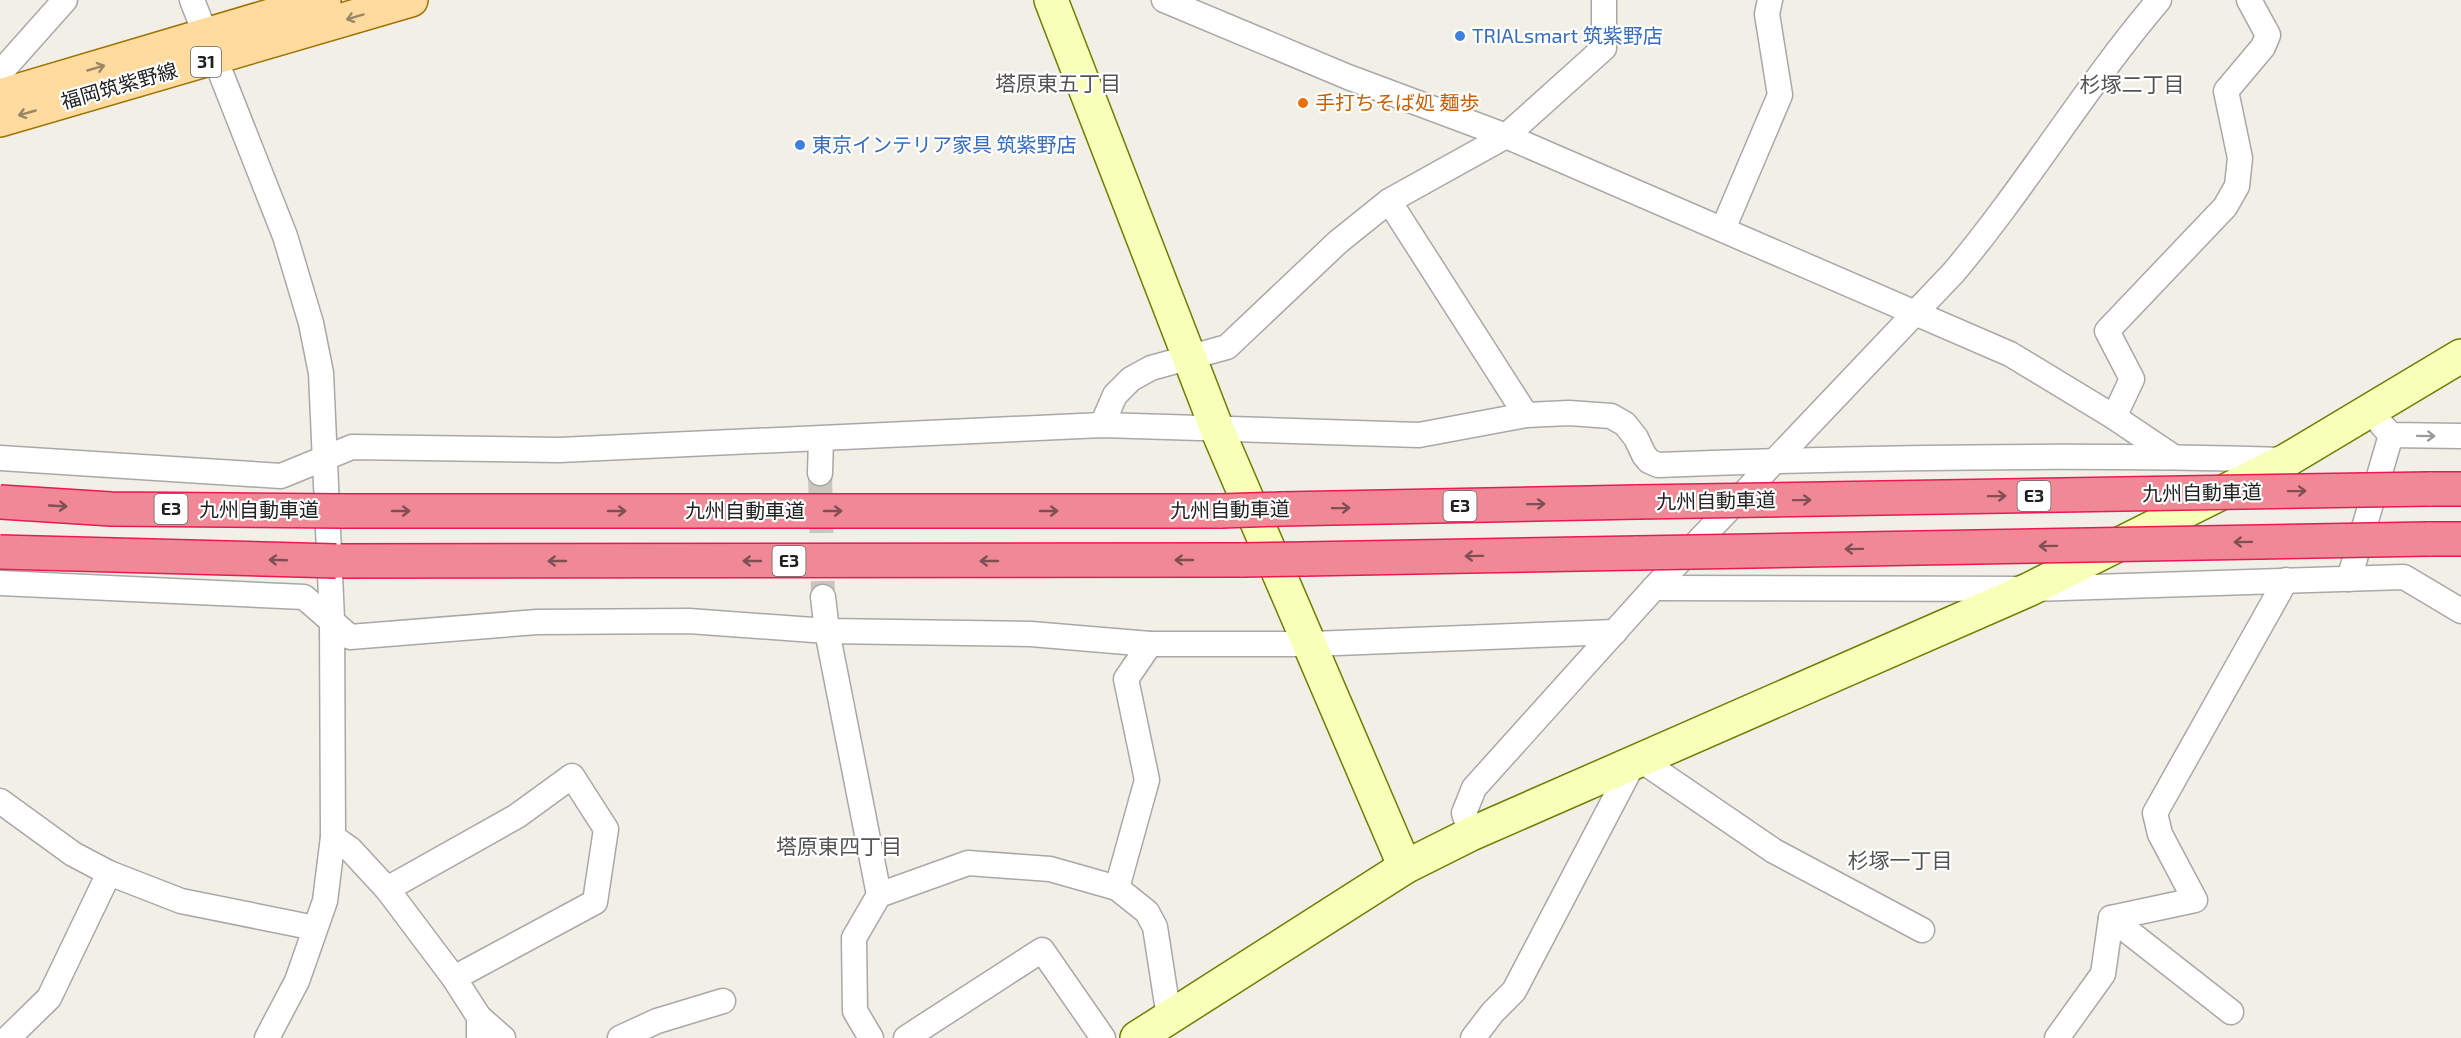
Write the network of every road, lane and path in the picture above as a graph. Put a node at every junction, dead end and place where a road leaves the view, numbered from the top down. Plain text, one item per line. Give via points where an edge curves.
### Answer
1 (65, 0) edge
2 (192, 0) edge
3 (324, 0) edge
4 (411, 0) edge
5 (1051, 0) edge
6 (1164, 0) edge
7 (1604, 0) edge
8 (1770, 0) edge
9 (2159, 0) edge
10 (2249, 0) edge
11 (209, 48) junction
12 (0, 73) edge
13 (0, 96) edge
14 (0, 120) edge
15 (1506, 136) junction
16 (1389, 201) junction
17 (1723, 229) junction
18 (1914, 313) junction
19 (2461, 356) edge
20 (1190, 359) junction
21 (1526, 415) junction
22 (2114, 417) junction
23 (2381, 424) junction
24 (1102, 425) junction
25 (1217, 429) junction
26 (2461, 436) edge
27 (821, 439) junction
28 (2172, 456) junction
29 (325, 457) junction
30 (0, 459) edge
31 (1776, 460) junction
32 (2288, 460) junction
33 (820, 473) tunnel mouth
34 (2461, 489) edge
35 (0, 502) edge
36 (2461, 539) edge
37 (0, 552) edge
38 (2349, 579) junction
39 (2286, 580) junction
40 (0, 583) edge
41 (1654, 588) junction
42 (2030, 589) junction
43 (823, 597) tunnel mouth
44 (2461, 611) edge
45 (332, 619) junction
46 (826, 631) junction
47 (1615, 632) junction
48 (1150, 644) junction
49 (1311, 644) junction
50 (1637, 762) junction
51 (0, 803) edge
52 (1471, 834) junction
53 (333, 837) junction
54 (1405, 867) junction
55 (110, 873) junction
56 (1117, 888) junction
57 (387, 889) junction
58 (879, 895) junction
59 (2111, 918) junction
60 (315, 928) junction
61 (1922, 930) dead end
62 (453, 978) junction
63 (723, 1001) dead end
64 (2231, 1012) dead end
65 (479, 1027) edge
66 (1158, 1029) edge
67 (8, 1038) edge
68 (267, 1038) edge
69 (503, 1038) edge
70 (620, 1038) edge
71 (871, 1038) edge
72 (906, 1038) edge
73 (1103, 1038) edge
74 (1473, 1038) edge
75 (2057, 1038) edge

1 - 12 street
2 - 11 street
3 - 11 main road, 福岡筑紫野線 / 31
4 -> 11 main road, 福岡筑紫野線 / 31
5 - 20 street
6 - 15 street via 1348,77
7 - 15 street via 1604,48
8 - 17 street via 1767,14 1780,95
9 - 18 street via 2094,81 1992,226
10 - 22 street via 2268,34 2264,47 2226,91 2241,158 2237,186 2225,207 2107,331 2132,379
13 -> 11 main road, 福岡筑紫野線 / 31
11 -> 14 main road, 福岡筑紫野線 / 31
11 - 29 street via 285,237 311,323 321,373
15 - 16 street
15 - 17 street
16 - 20 street via 1338,242 1227,347
16 - 21 street
17 - 18 street
18 - 22 street via 2010,354
18 - 31 street
19 - 23 street
20 - 24 street via 1151,368 1131,379 1115,395
20 - 25 street
21 - 25 street via 1419,435
21 - 31 street via 1611,416 1625,424 1644,455 1658,465
22 - 28 street
23 -> 26 street
23 - 32 street
23 - 38 street
24 - 25 street
24 - 27 street
25 - 49 street
27 - 29 street via 558,450 352,447
27 - 33 street
28 - 31 street
28 - 32 street
29 - 30 street via 282,476
29 - 45 street
31 - 41 street
32 - 42 street
35 -> 34 highway, 九州自動車道 / E3, bridge via 111,509 342,511 1221,511
36 -> 37 highway, E3, bridge via 1243,560 336,561
38 - 39 street
38 - 44 street via 2404,577
39 - 42 street
39 - 59 street via 2155,813 2160,834 2195,900
40 - 45 street via 304,597
41 - 42 street
41 - 47 street
42 - 50 street
43 - 46 street
45 - 46 street via 350,638 537,622 689,621
45 - 53 street
46 - 48 street via 1031,634
46 - 58 street
47 - 49 street
47 - 52 street via 1474,788 1464,813
48 - 49 street
48 - 56 street via 1126,679 1147,780
49 - 54 street
50 - 52 street
50 - 61 street via 1774,850
50 - 74 street via 1514,991
51 - 55 street via 73,854
52 - 54 street
53 - 57 street via 350,849
53 - 60 street via 326,901
54 - 66 street
55 - 60 street via 181,901
55 - 67 street via 49,998
56 - 58 street via 1050,869 968,863
56 - 66 street via 1147,912 1155,927
57 - 62 street
57 - 62 street via 517,816 572,776 606,829 595,902
58 - 71 street via 854,938 855,1011
59 - 64 street
59 - 75 street via 2103,974
60 - 68 street via 297,981
62 - 65 street
63 - 70 street via 657,1021
65 - 69 street
72 - 73 street via 1042,950

